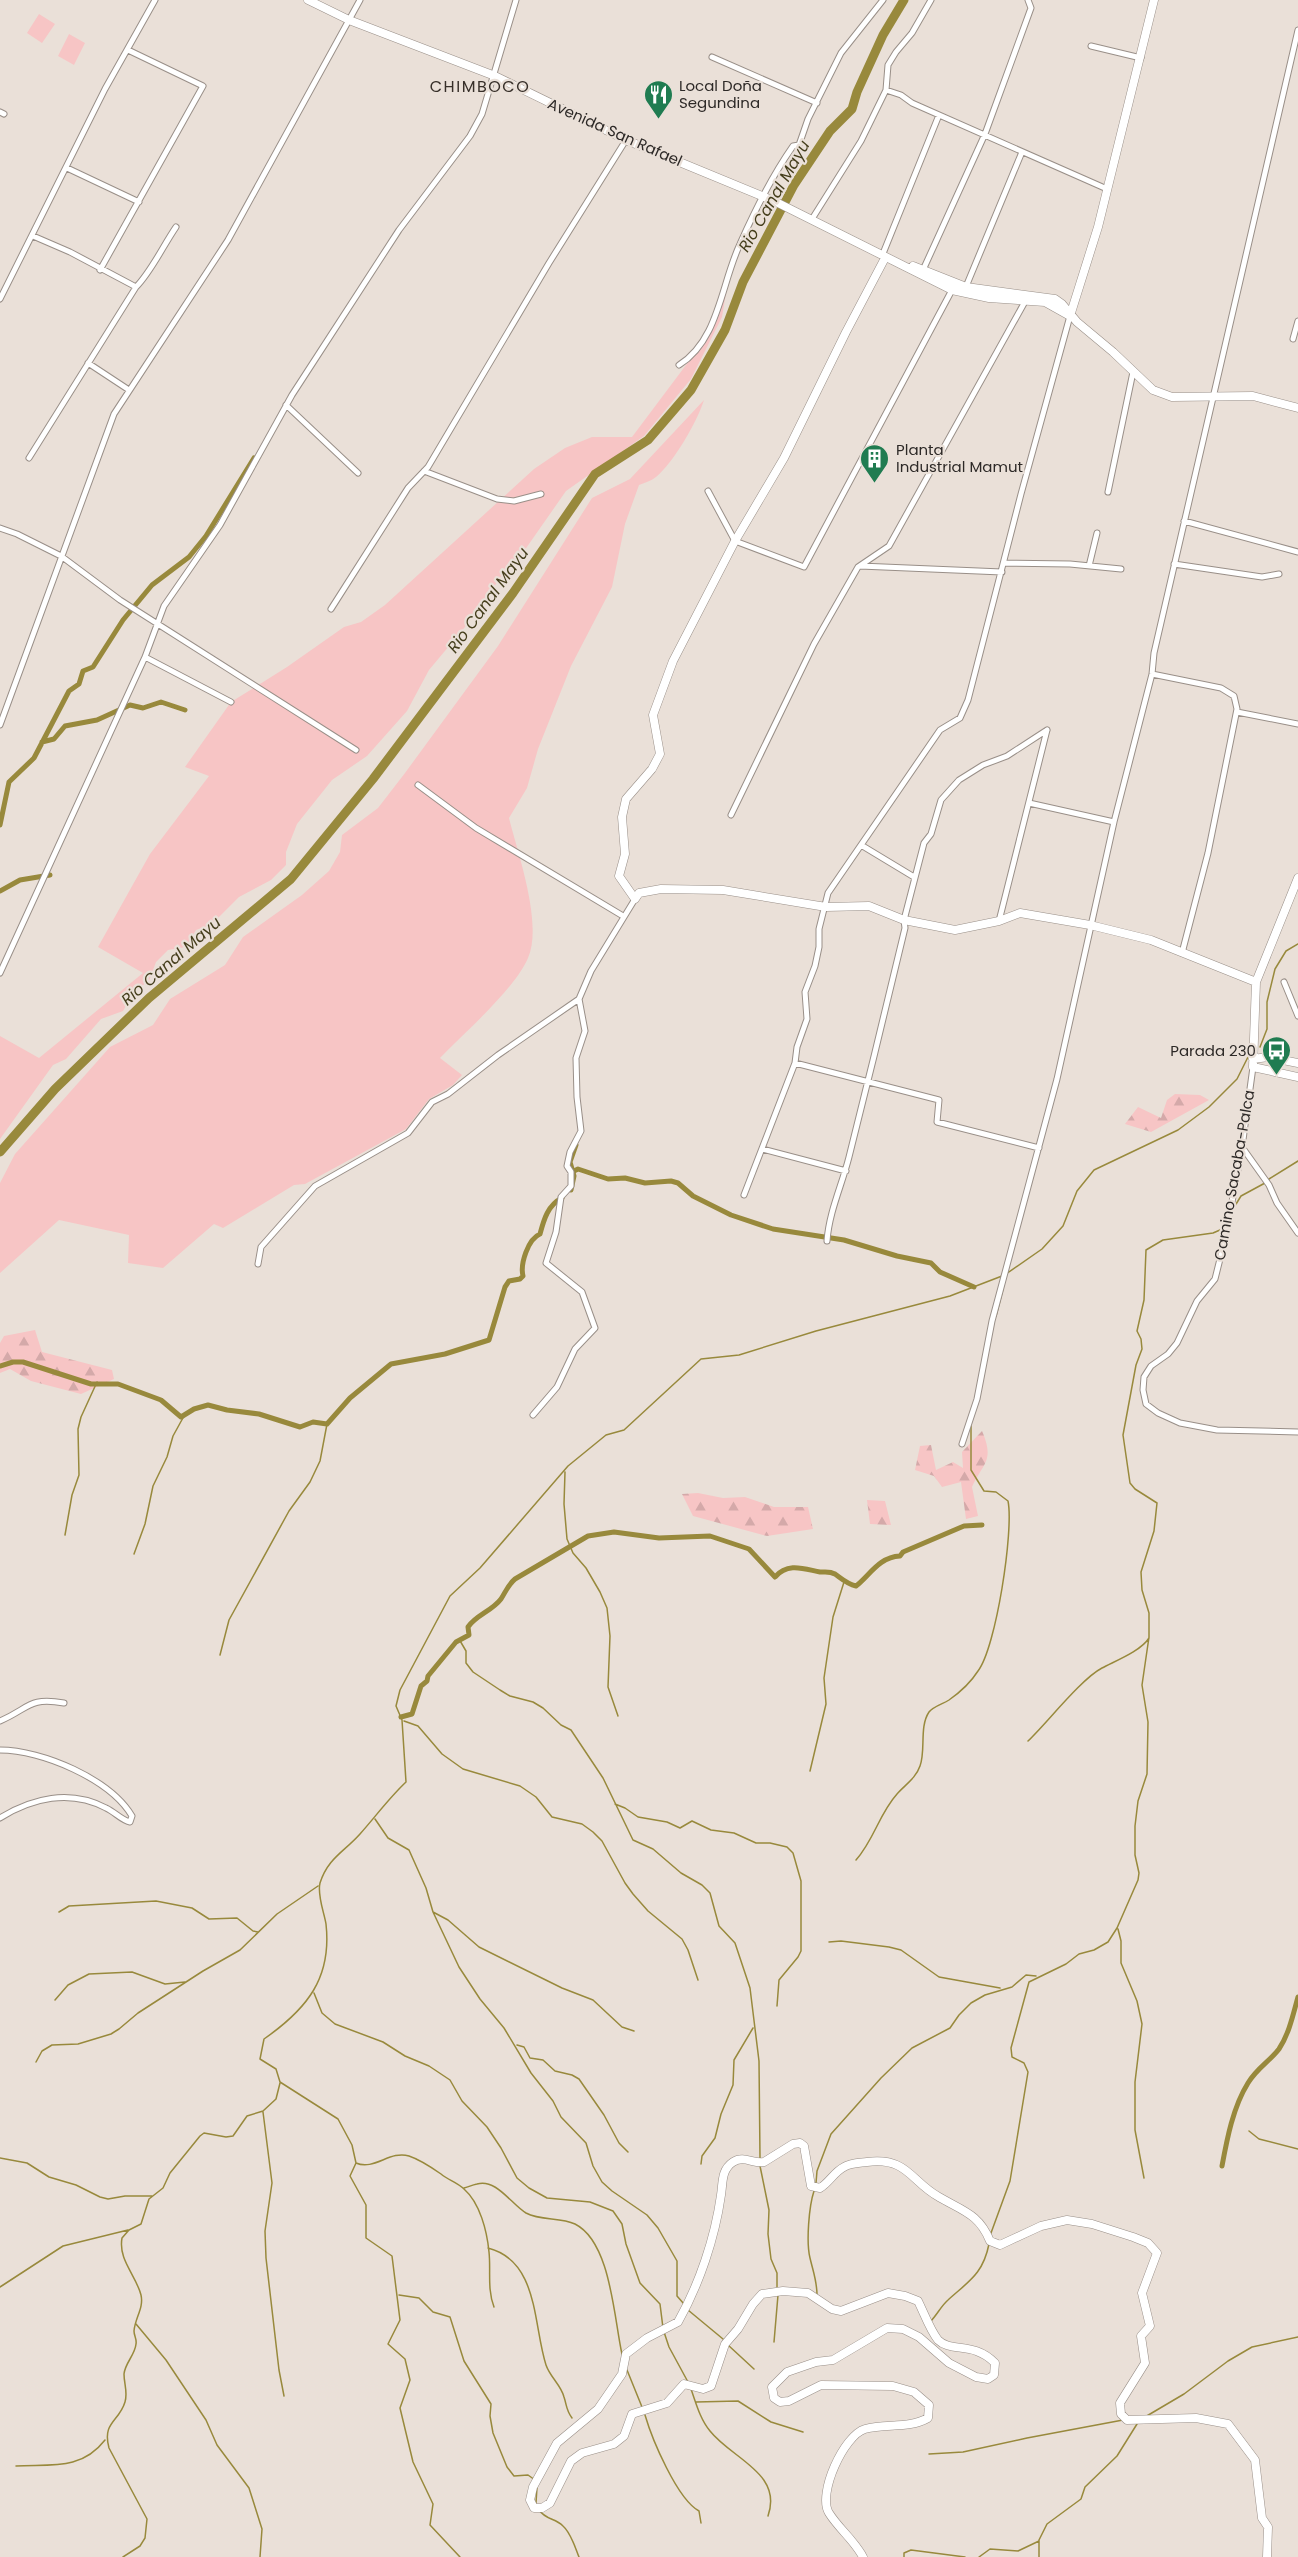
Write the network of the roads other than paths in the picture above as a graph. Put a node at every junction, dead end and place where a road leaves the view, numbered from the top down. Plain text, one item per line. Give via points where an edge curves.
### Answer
1 (155, 0) edge
2 (308, 0) edge
3 (360, 0) edge
4 (516, 0) edge
5 (883, 0) edge
6 (931, 0) edge
7 (1028, 0) edge
8 (1154, 0) edge
9 (350, 20) junction
10 (1298, 30) edge
11 (1091, 46) dead end
12 (128, 50) junction
13 (712, 57) dead end
14 (1141, 58) junction
15 (495, 76) junction
16 (886, 90) junction
17 (817, 103) junction
18 (939, 115) junction
19 (985, 134) junction
20 (626, 140) junction
21 (1022, 152) junction
22 (67, 168) junction
23 (1107, 189) junction
24 (764, 197) junction
25 (140, 202) junction
26 (812, 219) junction
27 (176, 227) dead end
28 (33, 236) junction
29 (883, 257) junction
30 (100, 270) junction
31 (923, 270) junction
32 (135, 287) junction
33 (952, 290) junction
34 (965, 290) junction
35 (1028, 297) junction
36 (0, 299) edge
37 (1070, 316) junction
38 (1298, 321) edge
39 (1293, 339) dead end
40 (88, 363) junction
41 (679, 365) dead end
42 (1132, 372) junction
43 (129, 390) junction
44 (1213, 395) junction
45 (286, 405) junction
46 (1298, 408) edge
47 (29, 458) dead end
48 (424, 471) junction
49 (358, 473) dead end
50 (708, 491) dead end
51 (1108, 492) dead end
52 (541, 494) dead end
53 (1184, 520) junction
54 (0, 528) edge
55 (1097, 533) dead end
56 (735, 541) junction
57 (1298, 552) edge
58 (61, 556) junction
59 (1004, 562) junction
60 (1174, 564) junction
61 (859, 566) junction
62 (1089, 566) junction
63 (1121, 569) dead end
64 (1002, 572) junction
65 (1279, 574) dead end
66 (331, 609) dead end
67 (157, 624) junction
68 (145, 657) junction
69 (1152, 674) junction
70 (231, 702) dead end
71 (1237, 712) junction
72 (1298, 724) edge
73 (0, 725) edge
74 (356, 750) dead end
75 (418, 785) dead end
76 (1029, 803) junction
77 (731, 814) dead end
78 (1114, 822) junction
79 (861, 845) junction
80 (914, 877) junction
81 (1298, 878) edge
82 (635, 899) junction
83 (826, 907) junction
84 (623, 916) junction
85 (904, 920) junction
86 (999, 921) junction
87 (1090, 925) junction
88 (1182, 953) junction
89 (0, 973) edge
90 (1257, 982) junction
91 (1284, 982) dead end
92 (579, 999) junction
93 (1298, 1016) edge
94 (795, 1063) junction
95 (1253, 1063) junction
96 (1298, 1063) edge
97 (1298, 1077) edge
98 (867, 1082) junction
99 (1242, 1147) junction
100 (1039, 1148) junction
101 (762, 1149) junction
102 (846, 1171) junction
103 (744, 1195) dead end
104 (1298, 1233) edge
105 (826, 1241) dead end
106 (258, 1264) dead end
107 (533, 1415) dead end
108 (1298, 1432) edge
109 (962, 1444) dead end
110 (64, 1703) dead end
111 (0, 1721) edge
112 (0, 1750) edge
113 (0, 1818) edge
114 (863, 2557) edge
115 (1267, 2557) edge

1 - 12 street
2 - 9 street, Avenida San Rafael
3 - 9 street
4 - 15 street
5 - 17 street via 841,53
6 - 16 street via 888,65
7 - 19 street via 1031,8
8 - 14 street
9 - 15 street, Avenida San Rafael
9 - 43 street via 228,240
10 - 44 street
11 - 14 street
12 - 22 street
12 - 25 street via 203,86
13 - 17 street
14 - 23 street
15 - 20 street, Avenida San Rafael
15 - 45 street via 470,136 399,230
16 - 18 street
16 - 26 street via 861,141
17 - 24 street via 803,139 793,146 771,178
18 - 19 street
18 - 29 street
19 - 21 street
19 - 31 street
20 - 24 street, Avenida San Rafael
20 - 48 street
21 - 23 street
21 - 34 street
22 - 25 street
22 - 28 street
23 - 37 street
24 - 26 street, Avenida San Rafael
24 - 41 street via 739,244 710,330
25 - 30 street
26 - 29 street, Avenida San Rafael
27 - 32 street via 145,278
28 - 30 street
28 - 36 street
29 - 31 street, Avenida San Rafael
29 - 33 street, Avenida San Rafael
29 - 56 street via 784,459
30 - 32 street
31 - 34 street, Avenida San Rafael
32 - 40 street
33 - 34 street, Avenida San Rafael
33 - 56 street via 804,567
34 - 35 street, Avenida San Rafael via 989,298
35 - 37 street, Avenida San Rafael
35 - 61 street via 889,546
37 - 42 street, Avenida San Rafael
37 - 59 street
38 - 39 street
40 - 43 street
40 - 47 street
42 - 44 street, Avenida San Rafael via 1153,390 1172,397
42 - 51 street
43 - 58 street via 114,414
44 - 46 street, Avenida San Rafael via 1253,396
44 - 53 street
45 - 49 street
45 - 67 street via 220,525 179,581
48 - 52 street via 497,499 514,501
48 - 66 street via 408,488
50 - 56 street
53 - 57 street
53 - 60 street
54 - 58 street
55 - 62 street
56 - 82 street via 677,652 653,715 660,754 626,799 622,817 625,854 619,876
58 - 67 street
58 - 73 street
59 - 62 street
59 - 64 street
60 - 65 street via 1262,577
60 - 69 street
61 - 64 street
61 - 77 street via 813,644
62 - 63 street
64 - 79 street via 960,718 940,730
67 - 68 street
67 - 74 street
68 - 70 street
68 - 89 street
69 - 71 street via 1221,688 1234,696
69 - 78 street
71 - 72 street
71 - 88 street via 1208,853
75 - 84 street via 476,828
76 - 78 street
76 - 80 street via 1047,730 959,780 941,800
76 - 86 street
78 - 87 street
79 - 80 street
79 - 83 street via 828,892
80 - 85 street
81 - 90 street, Camino Sacaba-Palca
82 - 83 street via 639,893 661,890 723,890
82 - 84 street
83 - 85 street via 869,906
83 - 94 street via 815,966 805,992 807,1019
84 - 92 street
85 - 86 street via 955,930
85 - 98 street
86 - 87 street via 1020,913
87 - 88 street via 1151,940
87 - 100 street
88 - 90 street
90 - 95 street, Camino Sacaba-Palca
91 - 93 street
92 - 106 street via 432,1102 408,1133 315,1186 261,1247
92 - 107 street via 585,1031 576,1058 581,1131 570,1152 567,1166 571,1186 561,1197 546,1263 582,1292 595,1328 575,1349 557,1387
94 - 98 street
94 - 101 street
95 - 96 street via 1268,1058
95 - 97 street
95 - 99 street, Camino Sacaba-Palca
98 - 100 street via 939,1100 937,1122
98 - 102 street
99 - 104 street
99 - 108 street, Camino Sacaba-Palca via 1215,1279 1197,1301 1177,1343 1151,1366 1144,1377 1143,1390 1146,1404 1180,1423 1217,1430
100 - 109 street via 993,1321 977,1399
101 - 102 street
101 - 103 street
102 - 105 street
110 - 111 street via 33,1702
112 - 113 street via 16,1750 81,1774 106,1788 132,1816 130,1822 125,1821 95,1803 54,1797 22,1806
114 - 115 street via 856,2542 828,2512 831,2476 842,2450 863,2429 918,2424 928,2418 929,2405 914,2392 893,2386 821,2385 780,2402 774,2398 772,2387 787,2372 833,2360 887,2328 903,2329 919,2337 949,2364 976,2377 988,2379 994,2375 995,2363 986,2353 947,2346 938,2339 918,2301 888,2293 841,2311 808,2293 783,2290 762,2294 725,2344 711,2386 703,2389 684,2384 667,2403 632,2414 624,2436 614,2444 582,2453 571,2461 550,2503 534,2508 530,2500 557,2443 598,2409 622,2374 626,2354 678,2322 707,2252 727,2167 747,2159 764,2162 793,2144 804,2146 811,2186 819,2188 844,2166 879,2160 896,2164 911,2172 933,2194 973,2215 984,2225 990,2241 1000,2245 1041,2226 1067,2220 1148,2243 1157,2253 1142,2293 1150,2326 1141,2336 1144,2363 1120,2403 1121,2414 1127,2420 1196,2418 1228,2424 1255,2460 1262,2518 1268,2527

